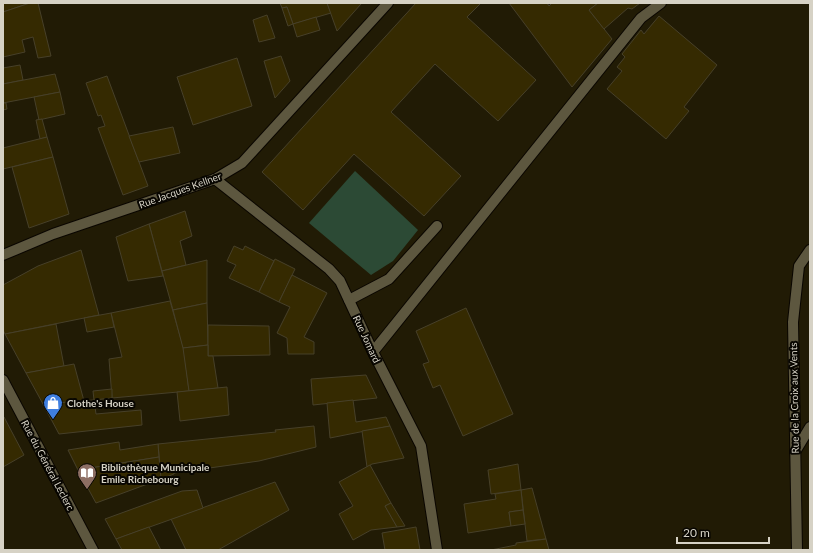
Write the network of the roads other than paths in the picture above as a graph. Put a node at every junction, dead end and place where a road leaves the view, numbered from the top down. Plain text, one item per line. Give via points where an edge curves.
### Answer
1 (388, 3) edge
2 (661, 3) edge
3 (215, 179) junction
4 (437, 226) dead end
5 (810, 250) edge
6 (3, 255) edge
7 (349, 300) junction
8 (373, 352) junction
9 (3, 380) edge
10 (810, 428) edge
11 (795, 452) junction
12 (93, 550) edge
13 (437, 550) edge
14 (797, 550) edge

1 - 3 street, Rue Jacques Kellner via 242,163
2 - 8 street via 641,18
3 - 6 street, Rue Jacques Kellner via 53,234
3 - 7 street, Rue Jomard via 329,269 340,281
4 - 7 street via 390,279
5 - 11 street, Rue de la Croix aux Vents via 799,266 792,322
7 - 8 street, Rue Jomard
8 - 13 street, Rue Jomard via 421,446
9 - 12 street, Rue du Général Leclerc
10 - 11 street
11 - 14 street, Rue de la Croix aux Vents

